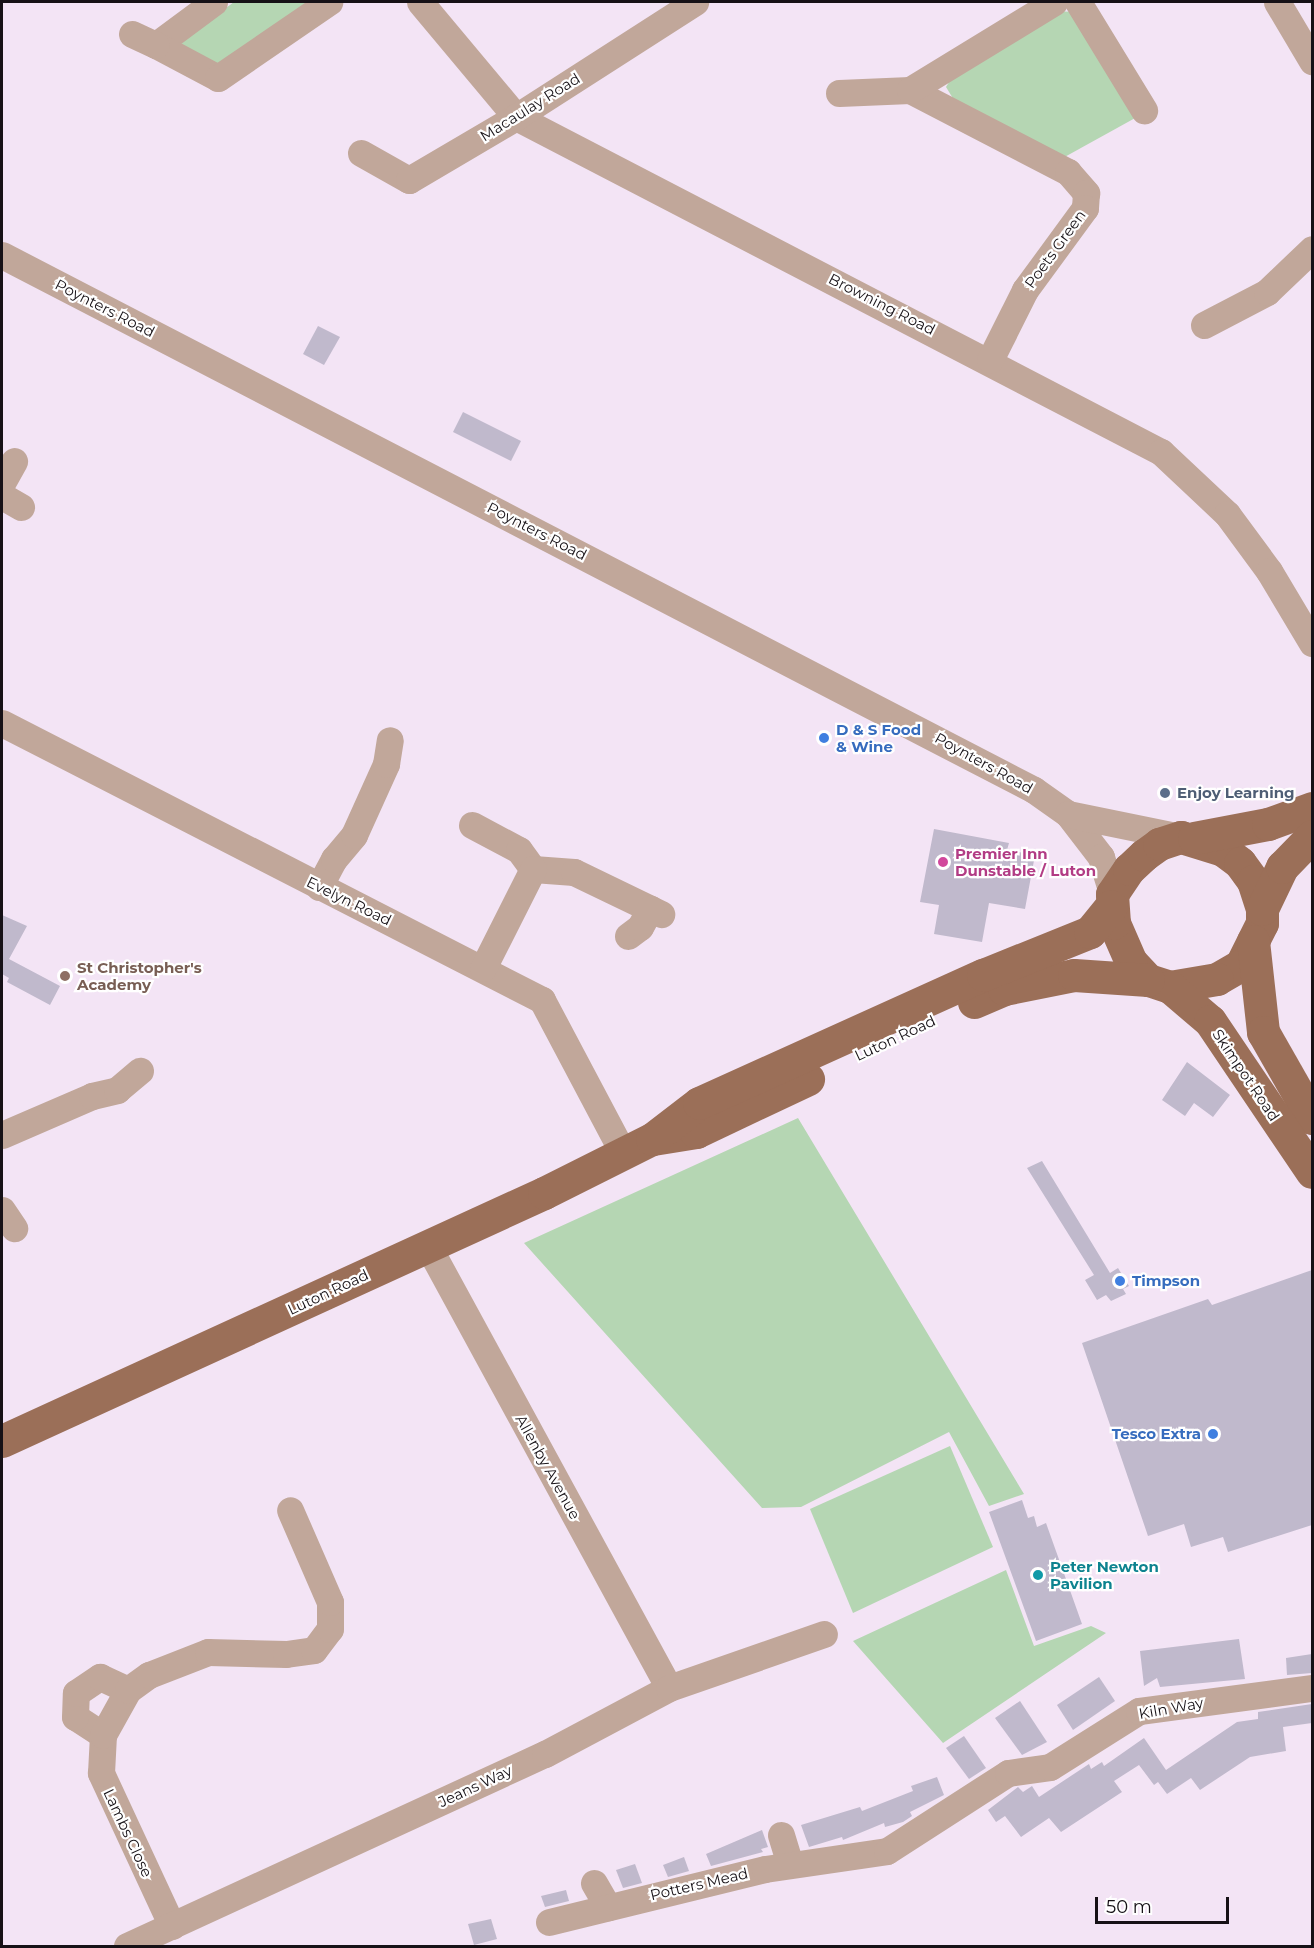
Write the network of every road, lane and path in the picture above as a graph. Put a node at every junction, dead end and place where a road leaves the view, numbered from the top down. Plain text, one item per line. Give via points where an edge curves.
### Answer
1 (214, 2) edge
2 (329, 2) edge
3 (420, 2) edge
4 (695, 2) edge
5 (1054, 2) edge
6 (1078, 2) edge
7 (1277, 2) edge
8 (1312, 61) edge
9 (910, 90) junction
10 (839, 93) dead end
11 (1144, 110) dead end
12 (516, 117) junction
13 (361, 153) dead end
14 (1312, 249) edge
15 (2, 255) edge
16 (1204, 325) dead end
17 (990, 360) junction
18 (1312, 643) edge
19 (2, 723) edge
20 (390, 740) dead end
21 (1312, 808) edge
22 (1068, 814) junction
23 (472, 825) dead end
24 (1312, 836) edge
25 (1187, 838) junction
26 (533, 869) junction
27 (319, 886) junction
28 (1111, 900) junction
29 (1262, 909) junction
30 (628, 936) dead end
31 (1252, 941) junction
32 (483, 968) junction
33 (1159, 984) junction
34 (140, 1071) dead end
35 (1312, 1118) edge
36 (2, 1136) edge
37 (652, 1139) junction
38 (623, 1153) junction
39 (1312, 1172) edge
40 (428, 1246) junction
41 (2, 1441) edge
42 (290, 1510) dead end
43 (824, 1634) dead end
44 (669, 1688) junction
45 (1312, 1688) edge
46 (128, 1690) junction
47 (103, 1736) junction
48 (955, 1809) joint
49 (782, 1835) dead end
50 (790, 1865) junction
51 (594, 1883) dead end
52 (608, 1907) junction
53 (549, 1922) dead end
54 (171, 1926) junction
55 (128, 1947) edge

1 - 2 street via 144,39 218,78
3 - 12 street, Browning Road
4 - 12 street, Macaulay Road
5 - 9 street, Poets Green
6 - 11 street
7 - 8 street
9 - 10 street, Poets Green
9 - 17 street, Poets Green via 1068,172 1086,193 1085,208 1025,290
12 - 13 street, Macaulay Road via 409,180
12 - 17 street, Browning Road
14 - 16 street via 1267,292
15 - 22 street, Poynters Road via 975,757
17 - 18 street, Browning Road via 1161,452 1227,514 1269,571
19 - 27 street, Evelyn Road
20 - 27 street via 386,764 354,835
21 - 25 main road via 1268,824
22 - 25 street, Poynters Road
22 - 28 street, Poynters Road via 1101,857
23 - 26 street via 519,850
24 - 29 main road via 1282,867
25 - 28 main road via 1159,844 1144,855
25 - 29 main road via 1223,850 1240,863 1253,881
26 - 30 street via 574,872 656,911
26 - 32 street
27 - 32 street, Evelyn Road
28 - 33 main road via 1120,942
28 - 37 main road, Luton Road via 1090,932 983,975 699,1103
29 - 31 main road via 1262,923
31 - 33 main road via 1240,965 1217,979
31 - 35 main road via 1263,1032
32 - 38 street, Evelyn Road via 542,1000
33 - 37 main road, Luton Road via 1074,975 1004,989 696,1132
33 - 39 main road, Skimpot Road via 1210,1021
34 - 36 street via 117,1090 92,1096
37 - 38 main road, Luton Road
38 - 40 main road, Luton Road
40 - 41 main road, Luton Road
40 - 44 street, Allenby Avenue
42 - 46 street, Lambs Close via 330,1602 330,1629 314,1650 286,1654 208,1652 149,1675
43 - 44 street, Jeans Way
44 - 54 street, Jeans Way via 545,1754
45 - 48 street, Kiln Way via 1138,1711 1050,1767 1002,1764
46 - 47 street, Lambs Close
46 - 47 street via 100,1677 76,1693 75,1718
47 - 54 street, Lambs Close via 101,1773
48 - 50 street, Potters Mead via 887,1851
49 - 50 street
50 - 52 street, Potters Mead
51 - 52 street
52 - 53 street, Potters Mead
54 - 55 street, Jeans Way

